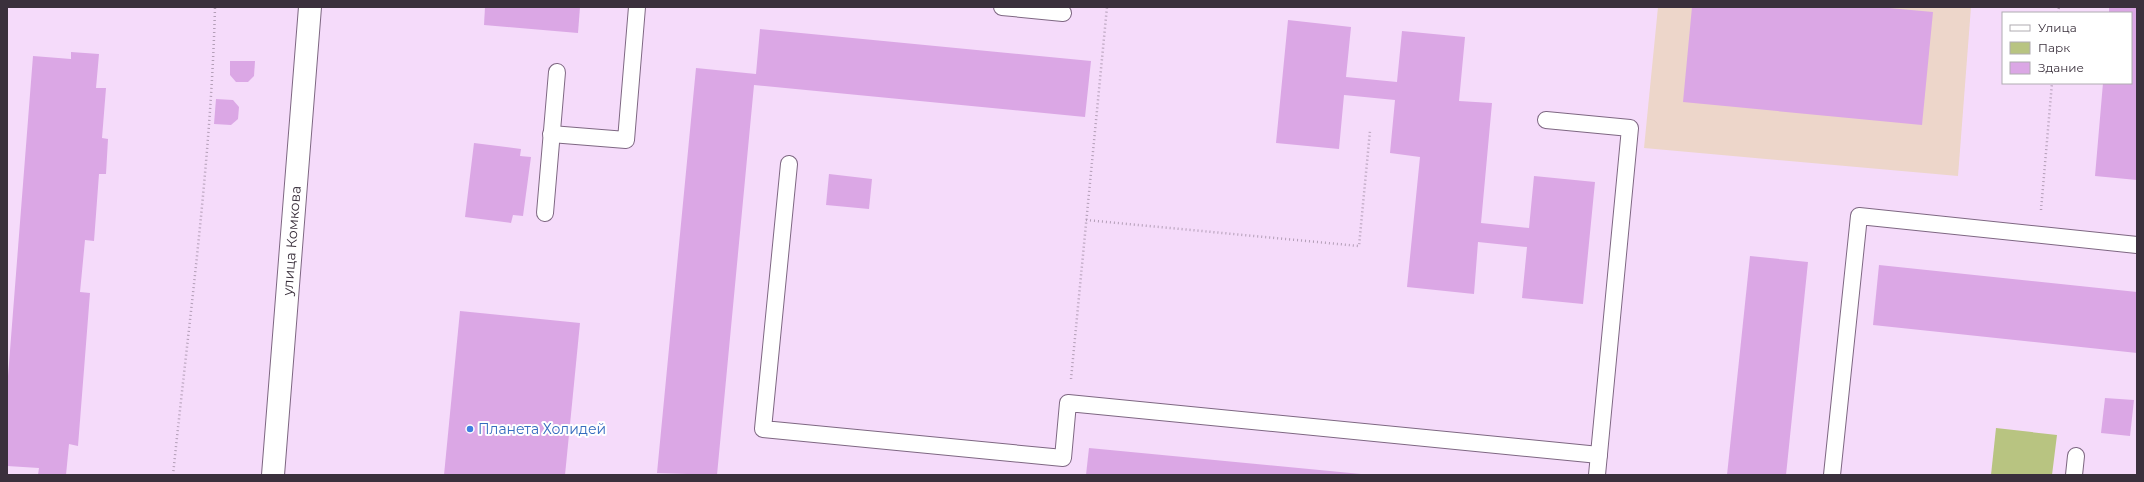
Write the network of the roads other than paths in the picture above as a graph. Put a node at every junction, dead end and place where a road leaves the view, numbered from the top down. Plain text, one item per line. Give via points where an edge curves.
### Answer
1 (310, 7) edge
2 (637, 7) edge
3 (1002, 7) edge
4 (1063, 13) dead end
5 (556, 72) dead end
6 (1546, 120) dead end
7 (551, 134) junction
8 (789, 164) dead end
9 (545, 213) dead end
10 (2137, 245) edge
11 (1599, 455) junction
12 (2076, 456) dead end
13 (273, 475) edge
14 (1597, 475) edge
15 (1832, 475) edge
16 (2074, 475) edge

1 - 13 street, улица Комкова
2 - 7 lane via 626,140
3 - 4 lane
5 - 7 lane
6 - 11 lane via 1630,128
7 - 9 lane
8 - 11 lane via 763,429 1063,458 1068,403
10 - 15 lane via 1859,216
11 - 14 lane
12 - 16 lane

